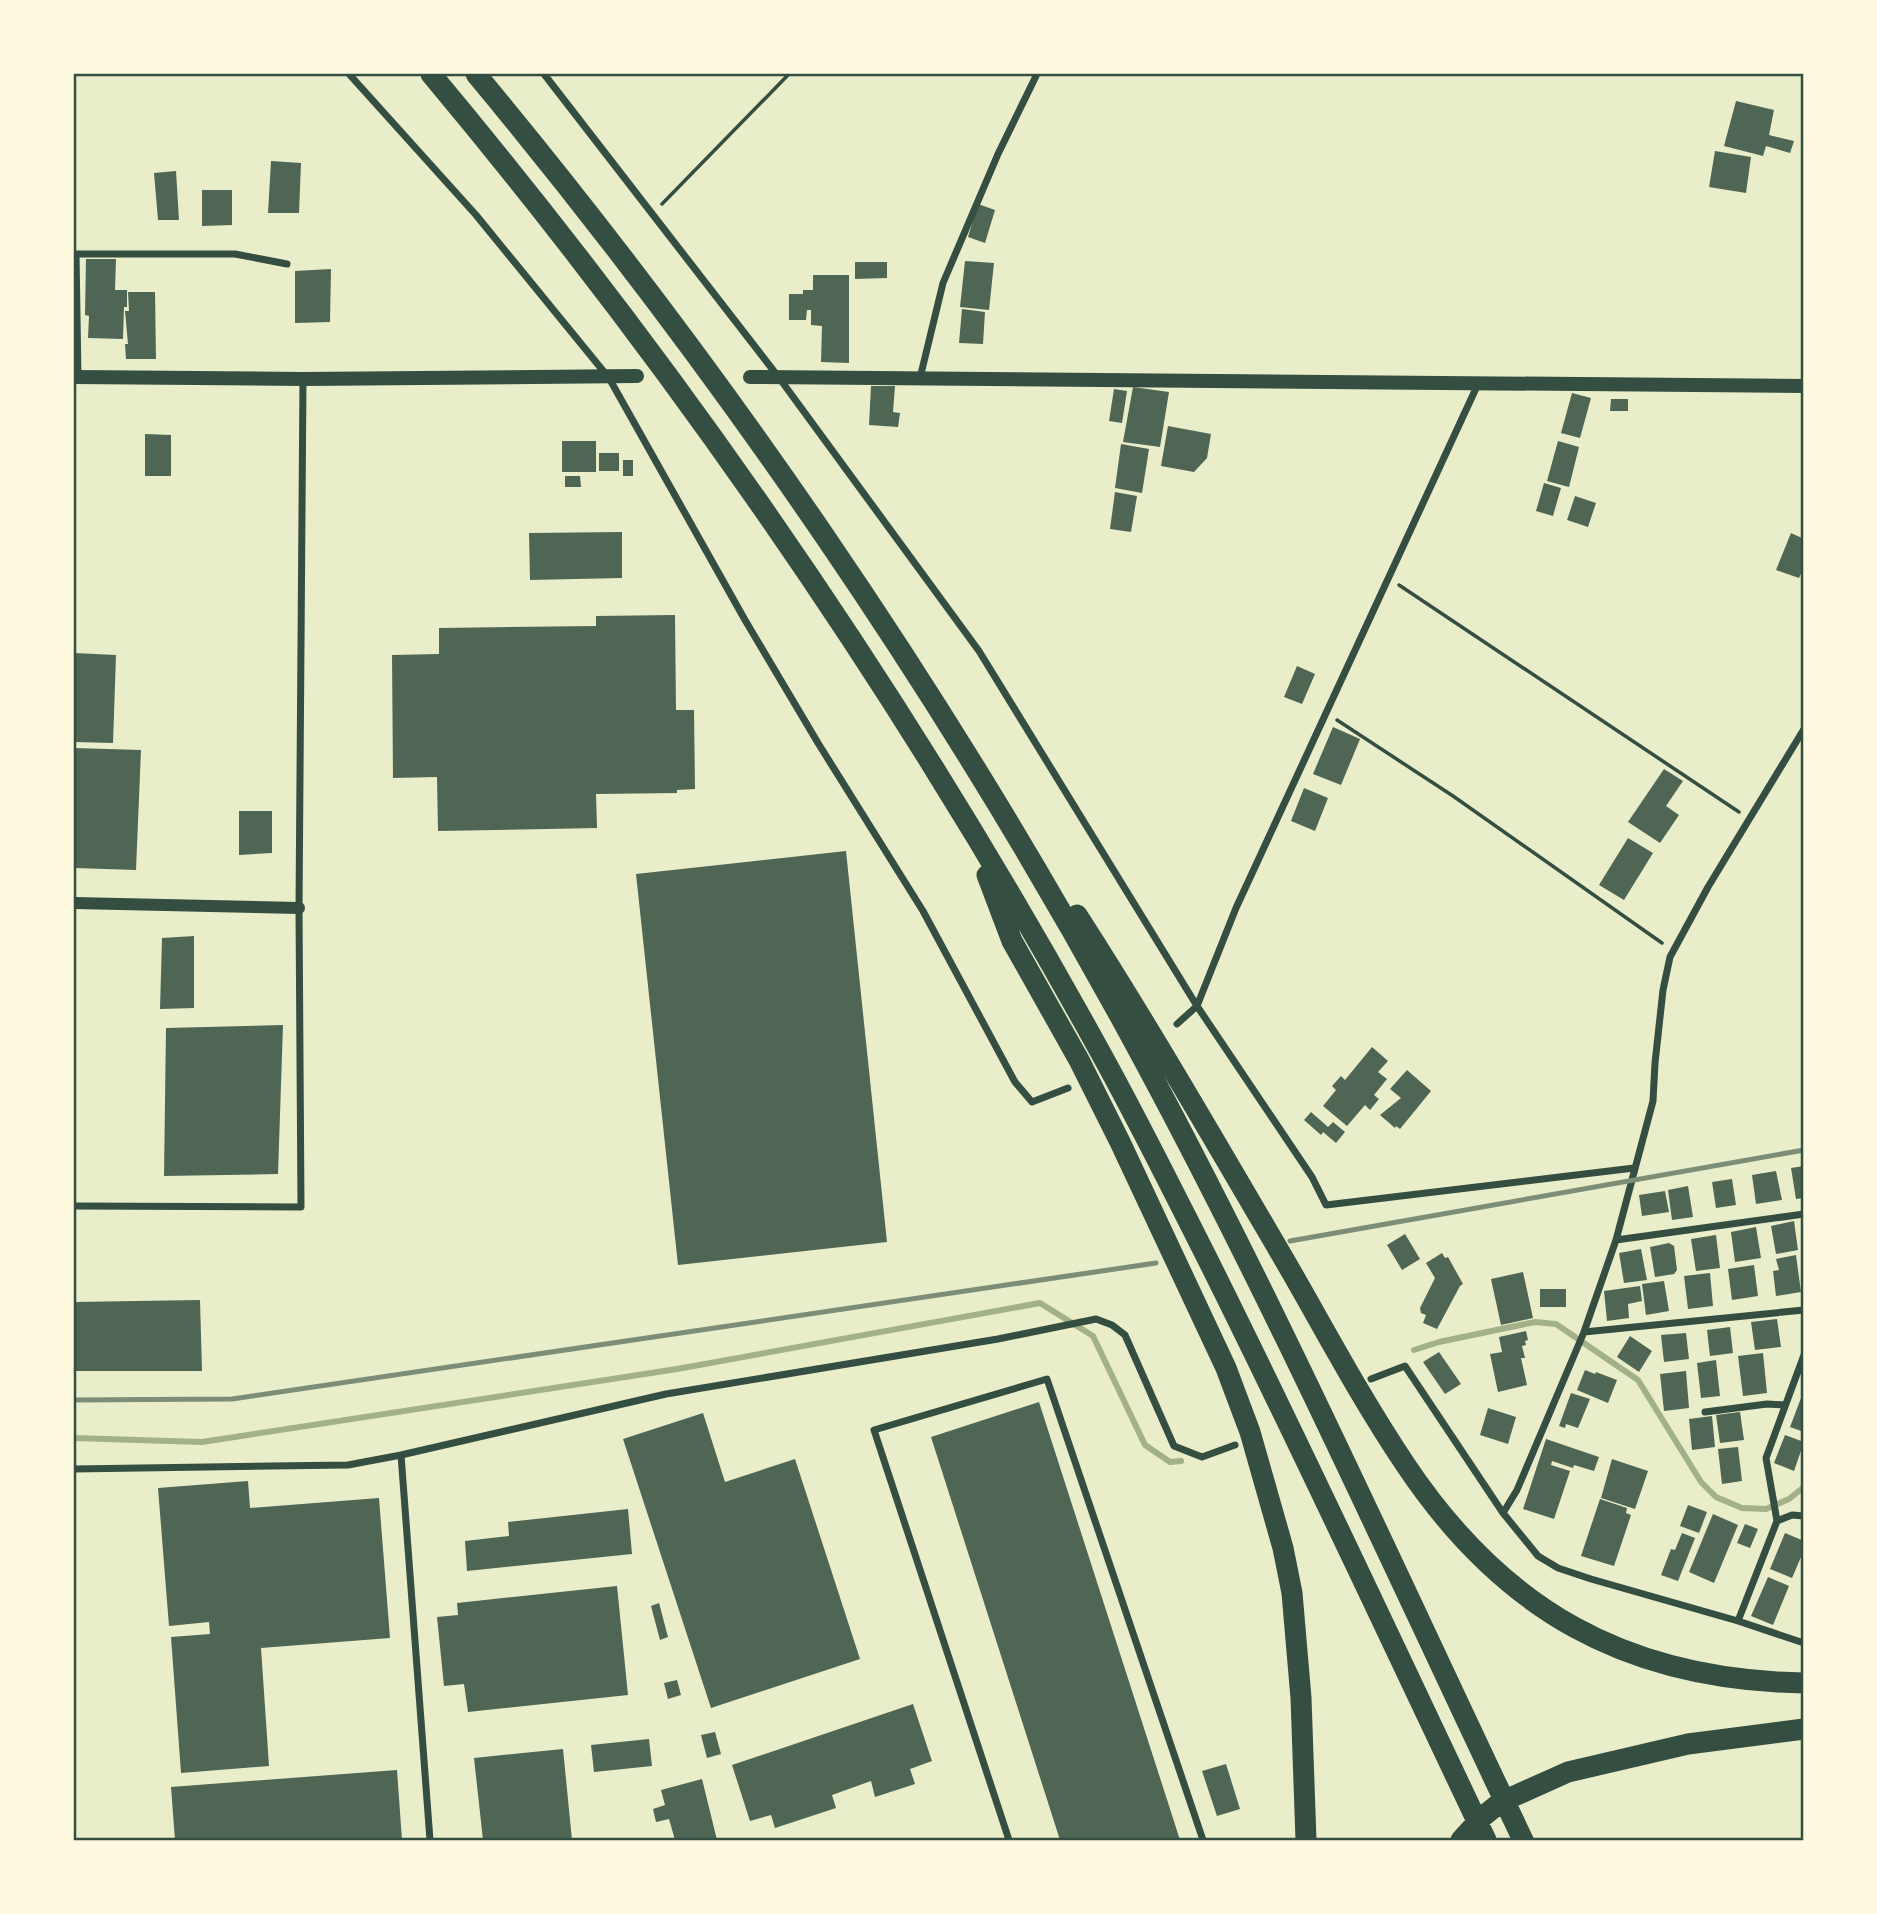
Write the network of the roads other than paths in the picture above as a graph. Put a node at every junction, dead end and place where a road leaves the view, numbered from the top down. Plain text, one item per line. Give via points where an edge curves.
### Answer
1 (349, 74) edge
2 (431, 74) edge
3 (476, 74) edge
4 (544, 74) edge
5 (1037, 74) edge
6 (75, 254) edge
7 (287, 264) dead end
8 (637, 376) dead end
9 (76, 377) edge
10 (750, 377) dead end
11 (609, 378) junction
12 (920, 378) junction
13 (303, 379) junction
14 (780, 379) junction
15 (1478, 383) junction
16 (1804, 386) edge
17 (1804, 729) edge
18 (988, 791) junction
19 (963, 815) junction
20 (74, 903) edge
21 (299, 908) junction
22 (1197, 1006) junction
23 (1177, 1024) dead end
24 (1068, 1088) dead end
25 (1634, 1168) junction
26 (74, 1206) edge
27 (1804, 1214) edge
28 (1616, 1240) junction
29 (1804, 1310) edge
30 (1584, 1332) junction
31 (1804, 1355) edge
32 (1371, 1378) dead end
33 (1785, 1405) junction
34 (1705, 1412) dead end
35 (1235, 1445) dead end
36 (401, 1455) junction
37 (74, 1469) edge
38 (1503, 1513) junction
39 (1804, 1516) edge
40 (1777, 1521) junction
41 (1738, 1621) junction
42 (1804, 1643) edge
43 (1804, 1683) edge
44 (1804, 1729) edge
45 (1523, 1839) edge
46 (430, 1840) edge
47 (1009, 1840) edge
48 (1203, 1840) edge
49 (1306, 1840) edge
50 (1461, 1840) edge
51 (1486, 1840) edge

1 - 11 street via 476,215
2 - 19 highway via 561,233 684,395 829,604
3 - 18 highway via 616,247 767,452
4 - 14 street
5 - 12 street via 943,283
6 - 7 street via 235,254
6 - 9 street
8 - 11 main road
9 - 13 main road
10 - 14 main road
11 - 13 main road
11 - 24 street via 745,620 923,911 1015,1083 1032,1102
12 - 14 main road
12 - 15 main road
13 - 21 street
14 - 22 street via 979,651
15 - 16 main road
15 - 22 street via 1236,908
17 - 25 street via 1674,948 1663,990 1653,1101
18 - 43 highway via 1069,902 1144,1020 1360,1391 1405,1465 1441,1512 1506,1579 1544,1609 1610,1646 1685,1671
18 - 45 highway via 1128,1030 1254,1275 1318,1401
19 - 49 highway via 1013,941 1120,1142 1226,1368 1250,1432 1292,1593
19 - 51 highway via 1141,1128 1286,1416
20 - 21 street
21 - 26 street via 301,1207
22 - 23 street
22 - 25 street via 1326,1205
25 - 28 street
27 - 28 street
28 - 30 street
29 - 30 street
30 - 38 street
31 - 33 street
32 - 38 street via 1405,1366
33 - 34 street
33 - 40 street via 1766,1458
35 - 36 street via 1202,1457 1174,1446 1125,1335 1096,1320 666,1394
36 - 37 street via 348,1465
36 - 46 street
38 - 41 street via 1549,1564
39 - 40 street
40 - 41 street
41 - 42 street
44 - 50 highway via 1688,1744 1568,1772 1501,1802
47 - 48 street via 874,1430 1046,1379

